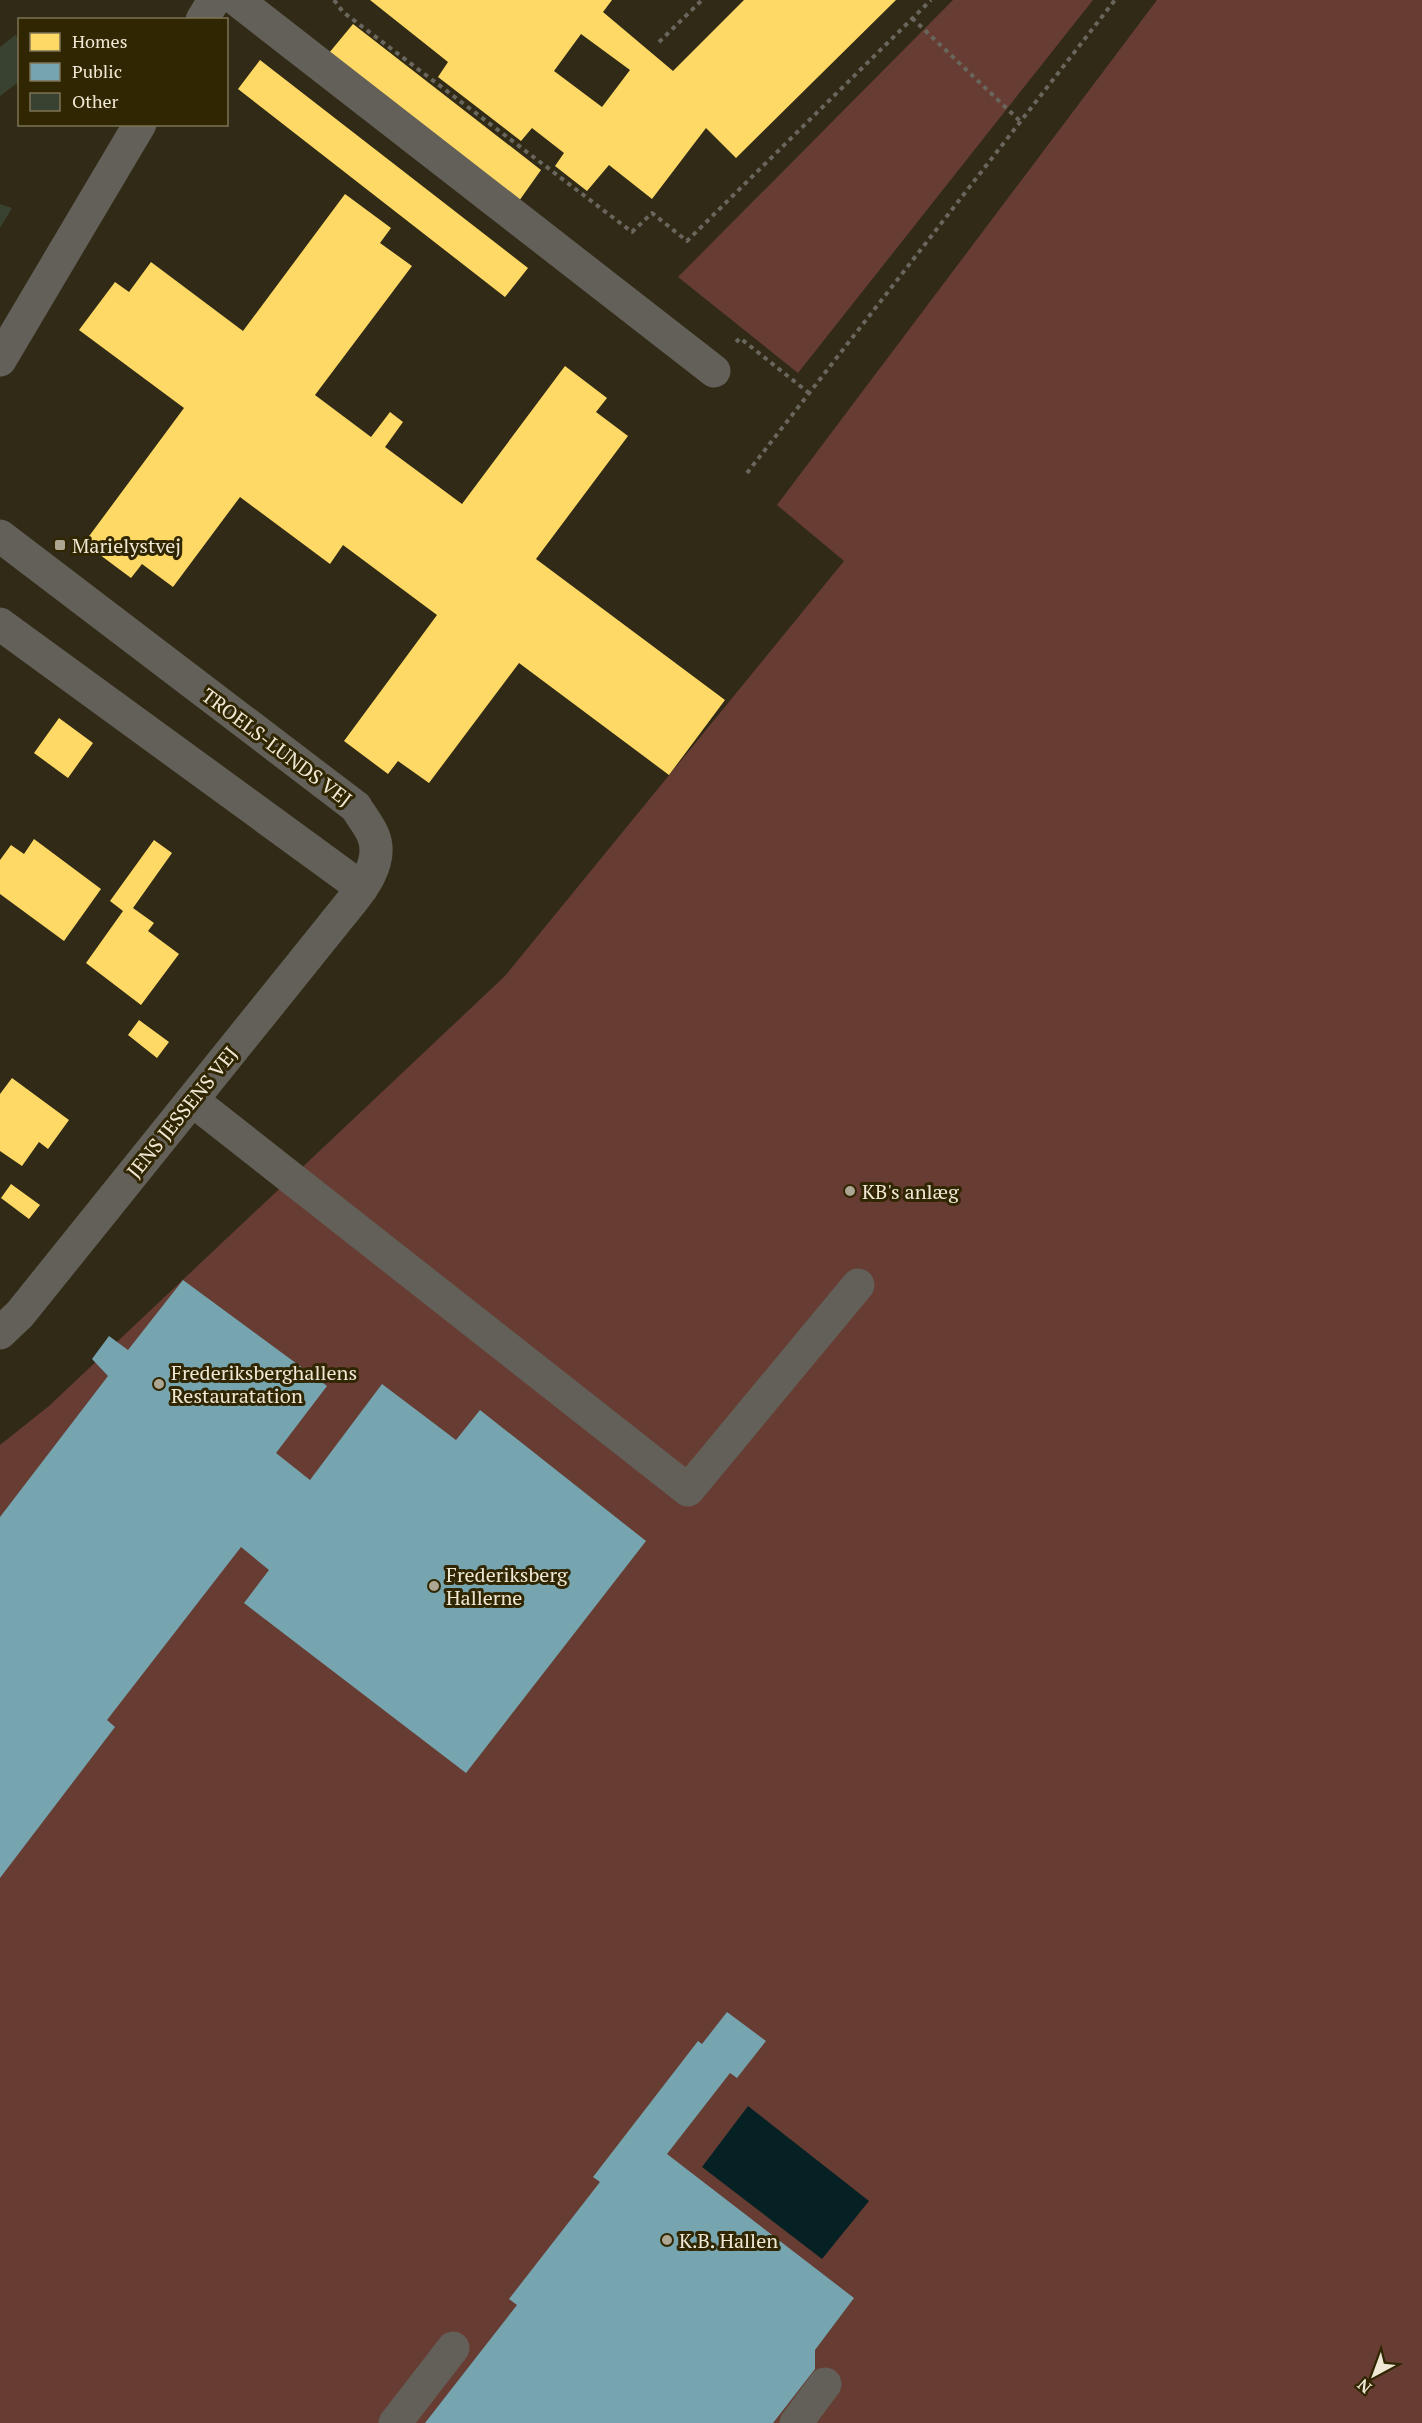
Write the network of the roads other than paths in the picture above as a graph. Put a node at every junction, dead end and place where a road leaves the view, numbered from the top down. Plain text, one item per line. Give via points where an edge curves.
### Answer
1 (214, 0) edge
2 (237, 0) edge
3 (203, 18) edge
4 (139, 126) edge
5 (0, 360) edge
6 (714, 371) road end
7 (0, 536) edge
8 (0, 624) edge
9 (362, 888) junction
10 (192, 1100) junction
11 (858, 1285) dead end
12 (0, 1333) edge
13 (453, 2348) dead end
14 (825, 2384) dead end
15 (395, 2423) edge
16 (796, 2423) edge

1 - 3 street
2 - 6 street
4 - 5 street
7 - 9 street, TROELS-LUNDS VEJ via 356,807 374,837 375,864
8 - 9 street
9 - 10 street, JENS JESSENS VEJ
10 - 11 street via 688,1490
10 - 12 street, JENS JESSENS VEJ via 20,1314
13 - 15 street
14 - 16 street

